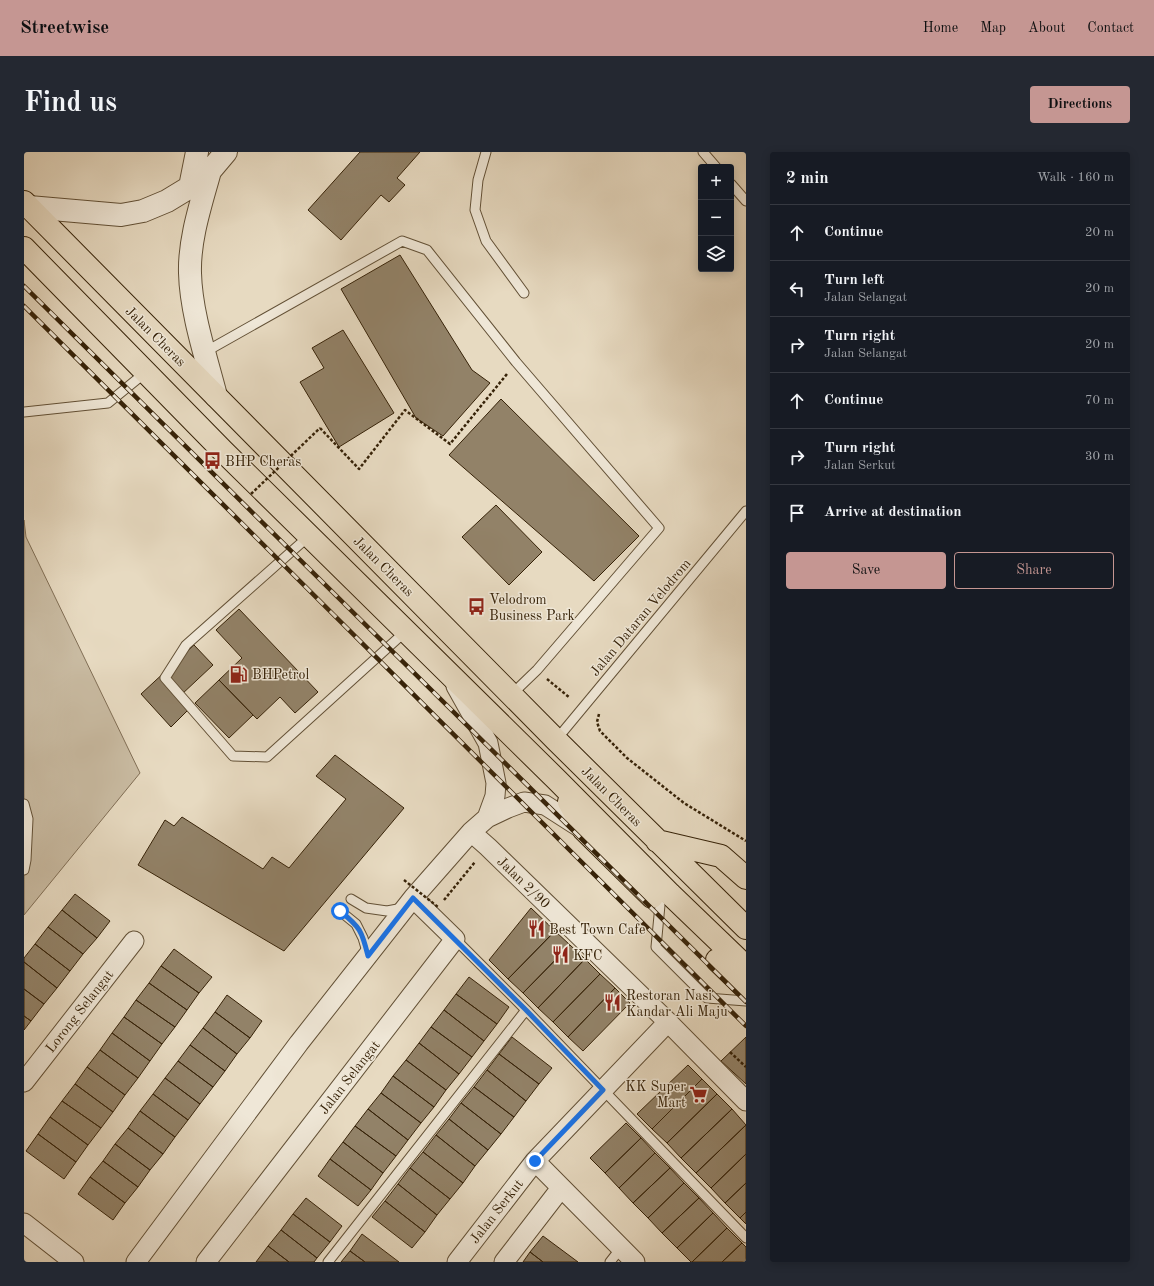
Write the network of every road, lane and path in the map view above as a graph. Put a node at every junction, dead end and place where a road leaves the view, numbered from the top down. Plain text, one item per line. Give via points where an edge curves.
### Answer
1 (197, 152) edge
2 (226, 152) edge
3 (486, 152) edge
4 (703, 152) edge
5 (713, 164) edge
6 (210, 171) junction
7 (190, 187) junction
8 (734, 188) edge
9 (746, 202) edge
10 (27, 205) edge
11 (24, 248) edge
12 (524, 293) dead end
13 (205, 352) junction
14 (516, 362) junction
15 (146, 372) junction
16 (216, 396) junction
17 (24, 412) edge
18 (251, 494) dead end
19 (746, 511) edge
20 (309, 536) junction
21 (406, 631) junction
22 (537, 670) junction
23 (451, 676) junction
24 (511, 695) junction
25 (570, 698) dead end
26 (602, 710) dead end
27 (556, 740) junction
28 (558, 781) junction
29 (24, 804) edge
30 (487, 818) junction
31 (584, 830) junction
32 (471, 832) junction
33 (657, 841) junction
34 (746, 841) edge
35 (24, 870) edge
36 (466, 872) dead end
37 (746, 878) edge
38 (404, 880) dead end
39 (351, 899) dead end
40 (443, 901) dead end
41 (410, 902) junction
42 (660, 904) junction
43 (438, 907) dead end
44 (340, 911) dead end
45 (746, 928) edge
46 (455, 939) junction
47 (134, 941) dead end
48 (368, 956) junction
49 (746, 968) edge
50 (746, 988) edge
51 (746, 1001) edge
52 (526, 1010) junction
53 (668, 1022) junction
54 (730, 1052) dead end
55 (746, 1067) edge
56 (24, 1082) edge
57 (603, 1090) junction
58 (746, 1101) edge
59 (535, 1161) junction
60 (561, 1188) junction
61 (24, 1223) edge
62 (746, 1238) edge
63 (616, 1255) edge
64 (74, 1262) edge
65 (136, 1262) edge
66 (206, 1262) edge
67 (328, 1262) edge
68 (457, 1262) edge
69 (504, 1262) edge
70 (635, 1262) edge

1 - 7 street
2 - 6 street
3 - 12 lane via 478,180 475,210 486,241
4 - 5 lane
6 - 7 street
6 - 13 street via 193,230 190,273 195,313
7 - 10 street via 143,212 121,215
8 - 9 lane
10 - 16 highway, Jalan Cheras
11 - 15 highway, Jalan Cheras
13 - 14 lane via 402,241 427,250
13 - 16 street
14 - 18 path, bridge via 450,444 405,410 359,469 320,428
14 - 22 lane via 659,528
15 - 17 lane via 108,403
15 - 20 highway, Jalan Cheras
16 - 24 highway, Jalan Cheras
19 - 27 lane, Jalan Dataran Velodrom
20 - 21 highway, Jalan Cheras
20 - 21 lane via 186,645 165,678 233,756 267,757
21 - 23 highway, Jalan Cheras
22 - 24 lane
22 - 25 path
23 - 28 highway, Jalan Cheras
23 - 30 street via 488,743 496,783 495,796
24 - 27 highway, Jalan Cheras
26 - 34 path via 597,722 600,731 627,758 684,803
27 - 33 highway, Jalan Cheras
28 - 31 highway
28 - 49 highway, Jalan Cheras
29 - 35 lane via 28,819
30 - 31 street via 524,802 545,805
30 - 32 street
31 - 42 highway
32 - 41 street
32 - 53 street, Jalan 2/90
33 - 37 highway via 721,856
33 - 45 highway, Jalan Cheras
36 - 40 path
38 - 43 path, bridge
39 - 41 lane via 366,908 387,912
41 - 46 street
41 - 48 street
42 - 50 highway
42 - 51 lane via 656,947 707,998
44 - 48 lane via 356,924
46 - 52 lane
46 - 66 street, Jalan Selangat
47 - 56 street, Lorong Selangat
48 - 65 street via 294,1049
52 - 57 lane
52 - 67 lane
53 - 57 street, Jalan Serkut
53 - 58 street, Jalan 2/90
54 - 55 path
57 - 59 street, Jalan Serkut
57 - 62 lane
59 - 60 street
59 - 68 street, Jalan Serkut
60 - 63 street
60 - 69 street
61 - 64 street
63 - 70 street

